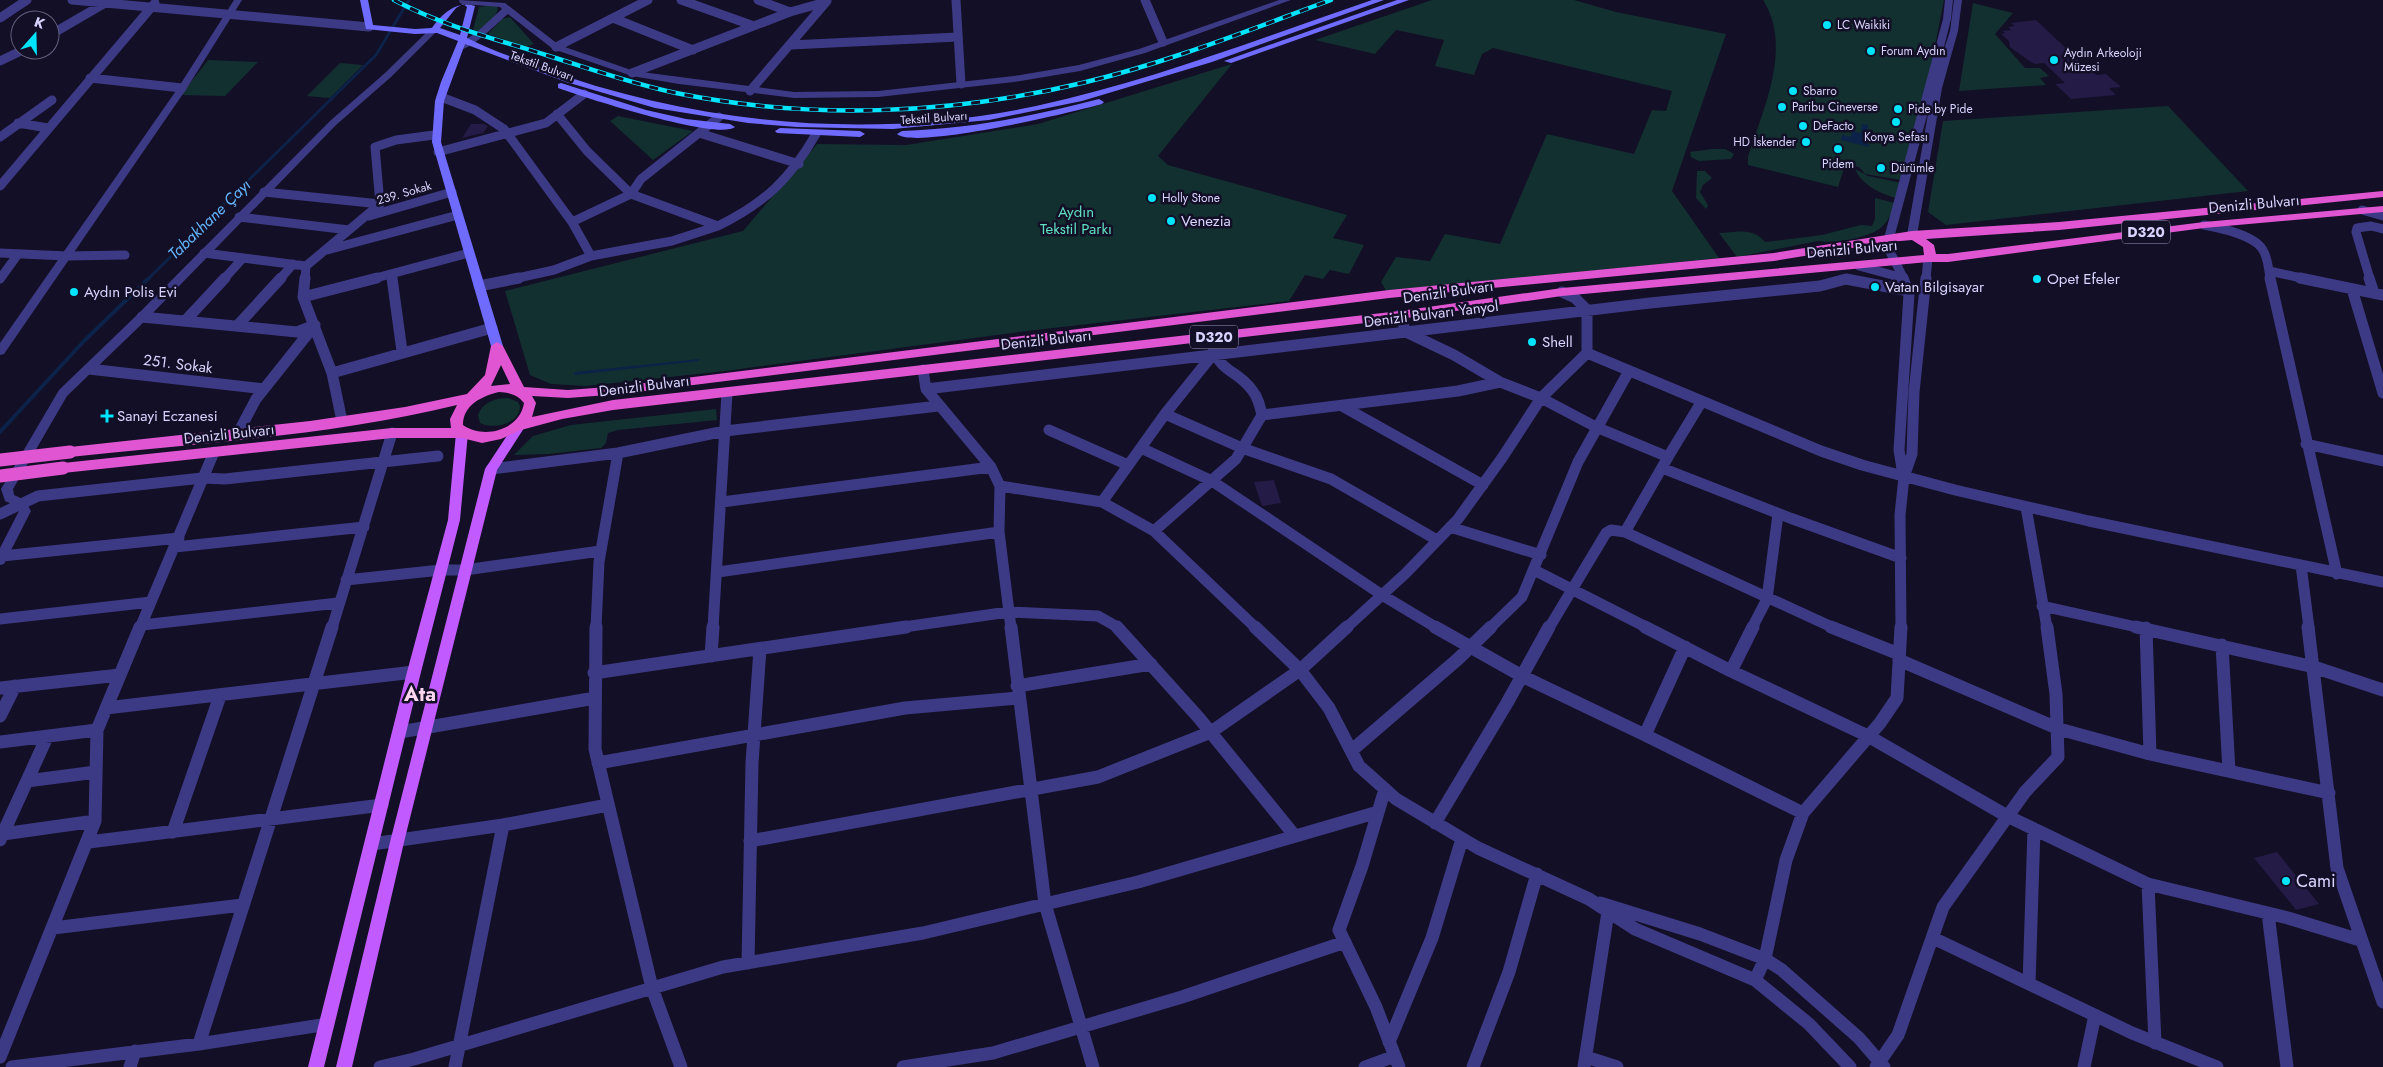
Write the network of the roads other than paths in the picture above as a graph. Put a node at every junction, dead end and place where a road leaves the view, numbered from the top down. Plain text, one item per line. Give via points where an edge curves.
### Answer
1 (27, 0) edge
2 (72, 0) edge
3 (238, 0) edge
4 (364, 0) edge
5 (463, 0) edge
6 (648, 0) edge
7 (681, 0) edge
8 (758, 0) edge
9 (956, 0) edge
10 (1145, 0) edge
11 (1287, 0) edge
12 (1380, 0) edge
13 (1405, 0) edge
14 (1949, 0) edge
15 (1958, 0) edge
16 (827, 1) edge
17 (105, 3) junction
18 (155, 3) edge
19 (507, 5) edge
20 (790, 12) junction
21 (229, 13) junction
22 (0, 18) edge
23 (613, 18) junction
24 (754, 26) junction
25 (369, 27) junction
26 (60, 29) edge
27 (427, 32) junction
28 (958, 37) junction
29 (1163, 42) junction
30 (463, 44) junction
31 (790, 45) junction
32 (556, 47) junction
33 (693, 50) junction
34 (632, 73) junction
35 (90, 78) junction
36 (961, 84) junction
37 (182, 88) junction
38 (750, 91) junction
39 (1933, 91) junction
40 (584, 94) junction
41 (441, 96) junction
42 (52, 100) dead end
43 (557, 114) junction
44 (718, 117) junction
45 (18, 123) junction
46 (709, 125) junction
47 (48, 128) junction
48 (699, 133) junction
49 (508, 134) junction
50 (816, 134) junction
51 (434, 135) junction
52 (0, 136) edge
53 (438, 152) junction
54 (799, 164) junction
55 (4, 177) edge
56 (0, 186) edge
57 (264, 192) junction
58 (452, 192) junction
59 (631, 194) junction
60 (2383, 194) edge
61 (380, 204) junction
62 (2383, 208) edge
63 (2362, 210) junction
64 (458, 215) junction
65 (2383, 216) edge
66 (239, 217) junction
67 (364, 217) junction
68 (572, 222) junction
69 (2204, 225) junction
70 (718, 226) junction
71 (2383, 229) edge
72 (349, 230) junction
73 (1912, 235) junction
74 (1889, 243) junction
75 (323, 251) junction
76 (0, 253) edge
77 (204, 253) junction
78 (469, 253) junction
79 (18, 254) junction
80 (125, 255) dead end
81 (68, 256) junction
82 (592, 256) junction
83 (243, 258) junction
84 (1928, 258) junction
85 (1911, 260) junction
86 (1896, 262) junction
87 (293, 264) junction
88 (306, 266) junction
89 (1859, 266) junction
90 (2269, 271) junction
91 (391, 274) junction
92 (0, 279) edge
93 (479, 286) junction
94 (2352, 289) junction
95 (1562, 292) junction
96 (1909, 292) junction
97 (2379, 294) edge
98 (303, 297) junction
99 (1587, 310) junction
100 (1400, 315) junction
101 (142, 317) junction
102 (186, 321) junction
103 (314, 325) junction
104 (237, 326) junction
105 (492, 328) junction
106 (1406, 332) junction
107 (1210, 337) junction
108 (497, 346) junction
109 (0, 351) edge
110 (402, 351) junction
111 (1214, 353) junction
112 (1587, 353) junction
113 (2371, 356) junction
114 (2383, 358) edge
115 (89, 369) junction
116 (922, 370) junction
117 (1629, 371) junction
118 (332, 372) junction
119 (1500, 382) junction
120 (264, 389) junction
121 (926, 389) junction
122 (520, 391) junction
123 (726, 393) junction
124 (2383, 393) edge
125 (474, 397) junction
126 (1541, 398) junction
127 (1702, 401) junction
128 (938, 406) junction
129 (1342, 406) junction
130 (1164, 414) junction
131 (1262, 415) junction
132 (342, 420) junction
133 (520, 425) junction
134 (1596, 427) junction
135 (1049, 430) dead end
136 (725, 431) junction
137 (238, 433) junction
138 (392, 433) junction
139 (462, 433) junction
140 (2306, 444) junction
141 (1141, 448) junction
142 (1242, 448) junction
143 (214, 452) junction
144 (618, 453) junction
145 (438, 456) dead end
146 (1668, 457) junction
147 (0, 460) edge
148 (384, 461) junction
149 (2383, 461) edge
150 (1128, 465) junction
151 (991, 467) junction
152 (1662, 468) junction
153 (491, 469) junction
154 (0, 476) edge
155 (1904, 477) junction
156 (202, 478) junction
157 (1212, 481) junction
158 (1483, 484) junction
159 (1000, 486) junction
160 (722, 502) junction
161 (1102, 502) junction
162 (21, 503) junction
163 (2026, 507) junction
164 (0, 514) edge
165 (1778, 514) junction
166 (364, 527) junction
167 (1450, 527) junction
168 (1154, 531) junction
169 (999, 532) junction
170 (1625, 532) junction
171 (1437, 540) junction
172 (177, 543) junction
173 (600, 551) junction
174 (1541, 555) junction
175 (1, 558) edge
176 (1901, 558) junction
177 (2301, 565) junction
178 (441, 570) junction
179 (465, 570) junction
180 (1534, 570) junction
181 (718, 572) junction
182 (2336, 574) junction
183 (346, 580) junction
184 (2383, 582) edge
185 (1571, 588) junction
186 (1382, 595) junction
187 (1767, 599) junction
188 (151, 602) junction
189 (338, 603) junction
190 (2042, 606) junction
191 (1008, 612) junction
192 (0, 618) edge
193 (142, 625) junction
194 (2146, 628) junction
195 (2222, 645) junction
196 (1685, 647) junction
197 (1470, 648) junction
198 (760, 649) junction
199 (711, 656) junction
200 (1899, 657) junction
201 (1151, 664) junction
202 (2314, 667) junction
203 (1300, 670) junction
204 (1731, 671) junction
205 (414, 672) junction
206 (594, 673) junction
207 (120, 675) junction
208 (1522, 676) junction
209 (312, 685) junction
210 (15, 686) junction
211 (0, 688) edge
212 (2383, 690) edge
213 (1018, 692) junction
214 (220, 696) junction
215 (594, 698) junction
216 (106, 708) junction
217 (0, 716) edge
218 (426, 728) junction
219 (2059, 729) junction
220 (98, 730) junction
221 (400, 732) junction
222 (1211, 732) junction
223 (1645, 734) junction
224 (754, 736) junction
225 (1868, 736) junction
226 (47, 737) junction
227 (0, 742) edge
228 (1351, 751) junction
229 (2150, 754) junction
230 (598, 763) junction
231 (2229, 771) junction
232 (96, 772) junction
233 (27, 781) junction
234 (1385, 789) junction
235 (1030, 792) junction
236 (2329, 793) junction
237 (382, 805) junction
238 (608, 805) junction
239 (1378, 812) junction
240 (1803, 813) junction
241 (2007, 816) junction
242 (270, 820) junction
243 (95, 822) junction
244 (1436, 823) junction
245 (503, 825) junction
246 (2034, 829) junction
247 (173, 832) junction
248 (1295, 836) junction
249 (1, 837) edge
250 (398, 838) junction
251 (1462, 838) junction
252 (750, 841) junction
253 (89, 842) junction
254 (372, 844) junction
255 (1537, 874) junction
256 (2148, 884) junction
257 (1589, 899) junction
258 (1045, 904) junction
259 (242, 905) junction
260 (1608, 912) junction
261 (2268, 913) junction
262 (53, 928) junction
263 (1933, 938) junction
264 (2360, 940) junction
265 (1345, 942) junction
266 (1765, 959) junction
267 (748, 963) junction
268 (1755, 980) junction
269 (2029, 984) junction
270 (652, 988) junction
271 (2383, 1002) edge
272 (2094, 1015) junction
273 (328, 1024) junction
274 (1080, 1028) junction
275 (1389, 1042) junction
276 (2155, 1043) junction
277 (199, 1044) junction
278 (459, 1046) junction
279 (135, 1051) junction
280 (0, 1057) edge
281 (1397, 1062) edge
282 (1585, 1062) edge
283 (2200, 1064) edge
284 (1880, 1066) edge
285 (12, 1067) edge
286 (130, 1067) edge
287 (316, 1067) edge
288 (344, 1067) edge
289 (380, 1067) edge
290 (455, 1067) edge
291 (681, 1067) edge
292 (903, 1067) edge
293 (1093, 1067) edge
294 (1365, 1067) edge
295 (1473, 1067) edge
296 (1617, 1067) edge
297 (1850, 1067) edge
298 (2084, 1067) edge
299 (2217, 1067) edge
300 (2287, 1067) edge

1 - 22 street
2 - 17 street
3 - 21 street
4 - 25 main road
5 - 19 street
5 - 27 main road
5 - 30 main road via 471,6
6 - 23 street
7 - 24 street
8 - 20 street
9 - 28 street
10 - 29 street
11 - 29 street
12 - 44 main road, Tekstil Bulvarı via 1175,71 1096,95 1034,109 919,125 787,123
13 - 50 main road, Tekstil Bulvarı via 1185,76 1073,109 991,126 922,134
14 - 39 street
15 - 39 street via 1954,30
16 - 20 street
16 - 31 street
17 - 18 street
17 - 26 street
18 - 21 street
18 - 35 street
19 - 30 street
19 - 32 street
20 - 24 street
21 - 25 street
21 - 37 street
23 - 32 street
23 - 33 street
24 - 33 street
25 - 27 main road
27 - 30 main road
27 - 57 street
28 - 31 street
28 - 36 street
29 - 36 street via 1080,68
30 - 40 main road, Tekstil Bulvarı
30 - 41 main road
30 - 44 main road, Tekstil Bulvarı via 652,105
31 - 38 street
32 - 34 street
33 - 34 street
34 - 38 street
35 - 37 street
35 - 47 street
36 - 38 street via 878,94 794,95
37 - 81 street
39 - 73 street
39 - 74 street
40 - 43 street
40 - 46 main road, Tekstil Bulvarı via 630,110
41 - 49 street via 492,119
41 - 51 main road
42 - 45 street
43 - 49 street via 546,123
43 - 59 street via 587,152
44 - 46 street
45 - 47 street
45 - 52 street
46 - 48 street
46 - 50 main road, Tekstil Bulvarı
47 - 55 street
48 - 54 street
48 - 59 street via 641,179
49 - 53 street
49 - 68 street
50 - 54 street
51 - 53 main road
51 - 61 street via 396,140 375,147
53 - 58 main road
54 - 70 street via 771,195
55 - 56 street
57 - 61 street
57 - 66 street
58 - 64 main road
58 - 67 street, 239. Sokak
59 - 68 street
59 - 70 street
60 - 73 highway, Denizli Bulvarı / D320 via 2059,226
61 - 67 street
62 - 63 highway, Denizli Bulvarı / D320
63 - 65 street
63 - 69 highway, Denizli Bulvarı / D320
64 - 75 street
64 - 78 main road
66 - 72 street
66 - 77 street
67 - 72 street
68 - 82 street
69 - 84 highway, Denizli Bulvarı / D320
69 - 90 street via 2252,239 2264,250
70 - 82 street via 701,234 661,244
71 - 97 street via 2371,226 2357,228
72 - 75 street
73 - 74 highway, Denizli Bulvarı / D320
73 - 84 highway via 1928,245 1931,253
74 - 85 highway via 1897,256
74 - 86 street
74 - 122 highway, Denizli Bulvarı / D320 via 1389,294 621,390 568,394
75 - 88 street
76 - 79 street
77 - 83 street
77 - 101 street
78 - 91 street
78 - 93 main road
79 - 81 street
79 - 92 street
80 - 81 street
81 - 109 street
82 - 93 street via 554,270
83 - 87 street
83 - 102 street
84 - 85 highway, Denizli Bulvarı / D320
84 - 155 street via 1914,392 1912,454
85 - 86 highway, Denizli Bulvarı / D320
86 - 89 highway, Denizli Bulvarı / D320
86 - 96 street
87 - 88 street
87 - 104 street
88 - 98 street
89 - 95 highway, Denizli Bulvarı / D320
89 - 96 street via 1896,276
90 - 94 street
90 - 140 street
91 - 98 street
91 - 110 street
93 - 105 main road
94 - 97 street
94 - 113 street
95 - 99 street via 1576,298
95 - 100 highway, Denizli Bulvarı / D320
96 - 99 street, Denizli Bulvarı Yanyol via 1846,279 1820,286
96 - 155 street via 1899,450
98 - 103 street
99 - 106 street, Denizli Bulvarı Yanyol
99 - 112 street
100 - 106 street
100 - 107 highway, Denizli Bulvarı / D320
101 - 102 street
101 - 115 street
102 - 104 street
103 - 104 street via 296,332
103 - 118 street
103 - 120 street
105 - 108 main road
105 - 110 street
106 - 111 street, Denizli Bulvarı Yanyol
106 - 119 street
107 - 111 street
107 - 116 highway, Denizli Bulvarı / D320
108 - 122 highway
108 - 125 highway via 491,377
110 - 118 street
111 - 121 street, Denizli Bulvarı Yanyol
111 - 130 street
111 - 131 street via 1220,363 1250,384
112 - 117 street
112 - 126 street
113 - 114 street
113 - 124 street
115 - 120 street, 251. Sokak
115 - 162 street via 63,394 7,489 9,498
116 - 121 street
116 - 123 highway, Denizli Bulvarı / D320
117 - 127 street
117 - 134 street
118 - 132 street
119 - 126 street
119 - 129 street via 1458,391
120 - 137 street
121 - 128 street
122 - 125 highway via 498,388
122 - 133 highway via 527,396 530,410
123 - 133 highway, Denizli Bulvarı / D320 via 613,405
123 - 136 street
125 - 132 highway, Denizli Bulvarı via 395,414
125 - 139 highway via 465,404 456,420
126 - 134 street
126 - 158 street
127 - 146 street
127 - 155 street via 1821,451
128 - 136 street
128 - 151 street
129 - 131 street
129 - 158 street
130 - 141 street
130 - 142 street
131 - 142 street
132 - 137 highway, Denizli Bulvarı
133 - 139 highway via 501,436 489,438 469,437
133 - 153 main road
134 - 146 street
134 - 174 street via 1578,462
135 - 150 street
136 - 144 street
136 - 160 street
137 - 147 highway, Denizli Bulvarı, bridge
138 - 139 highway, Denizli Bulvarı
138 - 143 highway, Denizli Bulvarı
138 - 148 street
139 - 178 main road via 454,520
140 - 149 street
140 - 182 street
141 - 150 street
141 - 157 street
142 - 157 street via 1236,460
142 - 171 street via 1331,478
143 - 154 highway, Denizli Bulvarı, bridge
143 - 156 street
144 - 153 street
144 - 173 street
145 - 148 street
146 - 152 street
148 - 156 street via 225,479
148 - 166 street
150 - 161 street
151 - 159 street
151 - 160 street
152 - 165 street
152 - 170 street
153 - 179 main road
155 - 163 street
155 - 176 street via 1900,515
156 - 162 street via 74,491 38,496
156 - 172 street
157 - 168 street
157 - 186 street
158 - 167 street
159 - 161 street
159 - 169 street
160 - 181 street
161 - 168 street
162 - 164 street
162 - 175 street via 25,511
163 - 177 street
163 - 190 street
165 - 176 street
165 - 187 street
166 - 172 street
166 - 183 street
167 - 171 street
167 - 174 street
168 - 203 street
169 - 181 street
169 - 191 street
170 - 185 street via 1606,532
170 - 187 street
171 - 186 street
172 - 175 street
172 - 188 street
173 - 179 street
173 - 206 street
174 - 180 street
176 - 200 street
177 - 182 street
177 - 202 street
178 - 179 street
178 - 183 street
178 - 205 main road
179 - 218 main road
180 - 185 street
180 - 197 street via 1522,597
181 - 199 street
182 - 184 street
183 - 189 street
185 - 196 street
185 - 208 street
186 - 197 street
186 - 203 street
187 - 200 street
187 - 204 street
188 - 192 street
188 - 193 street
189 - 193 street
189 - 209 street
190 - 194 street
190 - 219 street
191 - 198 street
191 - 201 street via 1098,616 1120,629
191 - 213 street
193 - 207 street
194 - 195 street
194 - 229 street
195 - 202 street
195 - 231 street
196 - 204 street
196 - 223 street
197 - 208 street
197 - 228 street
198 - 199 street
198 - 224 street
199 - 206 street
200 - 219 street
200 - 225 street via 1897,698
201 - 213 street
201 - 222 street
202 - 212 street
202 - 236 street
203 - 222 street
203 - 228 street via 1329,708
204 - 225 street
205 - 209 street
205 - 221 main road
206 - 215 street
207 - 210 street
207 - 216 street
208 - 223 street
208 - 244 street
209 - 214 street
209 - 242 street
210 - 211 street
210 - 217 street
213 - 224 street via 905,708
213 - 235 street
214 - 216 street
214 - 247 street
215 - 218 street
215 - 230 street
216 - 220 street
218 - 221 street
218 - 250 main road
219 - 229 street
219 - 241 street via 2058,756
220 - 226 street
220 - 232 street
221 - 237 main road
222 - 235 street via 1098,776
222 - 248 street
223 - 240 street
224 - 230 street
224 - 252 street
225 - 240 street
225 - 241 street
226 - 227 street
226 - 233 street
228 - 234 street via 1359,766
229 - 231 street
230 - 238 street
231 - 236 street
232 - 233 street
232 - 243 street
233 - 249 street
234 - 239 street
234 - 244 street via 1396,800
235 - 252 street
235 - 258 street
236 - 264 street via 2337,868
237 - 242 street
237 - 254 main road
238 - 245 street
238 - 270 street
239 - 248 street
239 - 265 street via 1339,930
240 - 266 street via 1786,860
241 - 246 street
241 - 263 street via 1943,907
242 - 247 street
242 - 259 street
243 - 249 street
243 - 253 street
244 - 251 street
245 - 250 street
245 - 278 street
246 - 256 street
246 - 269 street
247 - 253 street
248 - 258 street via 1138,882
250 - 254 street
250 - 288 main road
251 - 255 street
251 - 275 street via 1432,938
252 - 267 street
253 - 262 street
254 - 273 main road
255 - 257 street
255 - 295 street via 1518,946 1492,1024
256 - 261 street
256 - 276 street
257 - 260 street
257 - 266 street via 1700,934
258 - 267 street via 923,933
258 - 274 street
259 - 262 street
259 - 277 street
260 - 268 street via 1635,930
260 - 282 street
261 - 264 street
261 - 300 street
262 - 280 street
263 - 269 street
263 - 284 street via 1898,1035
264 - 271 street
265 - 274 street
265 - 275 street via 1376,1006
266 - 268 street
266 - 284 street via 1782,970 1859,1038
267 - 270 street
268 - 297 street via 1809,1024
269 - 272 street
270 - 278 street
270 - 291 street
272 - 276 street
272 - 298 street
273 - 277 street
273 - 287 main road
274 - 292 street via 993,1053
274 - 293 street
275 - 281 street
276 - 283 street
277 - 279 street
278 - 289 street
278 - 290 street
279 - 285 street
279 - 286 street
281 - 294 street
282 - 296 street
283 - 299 street

